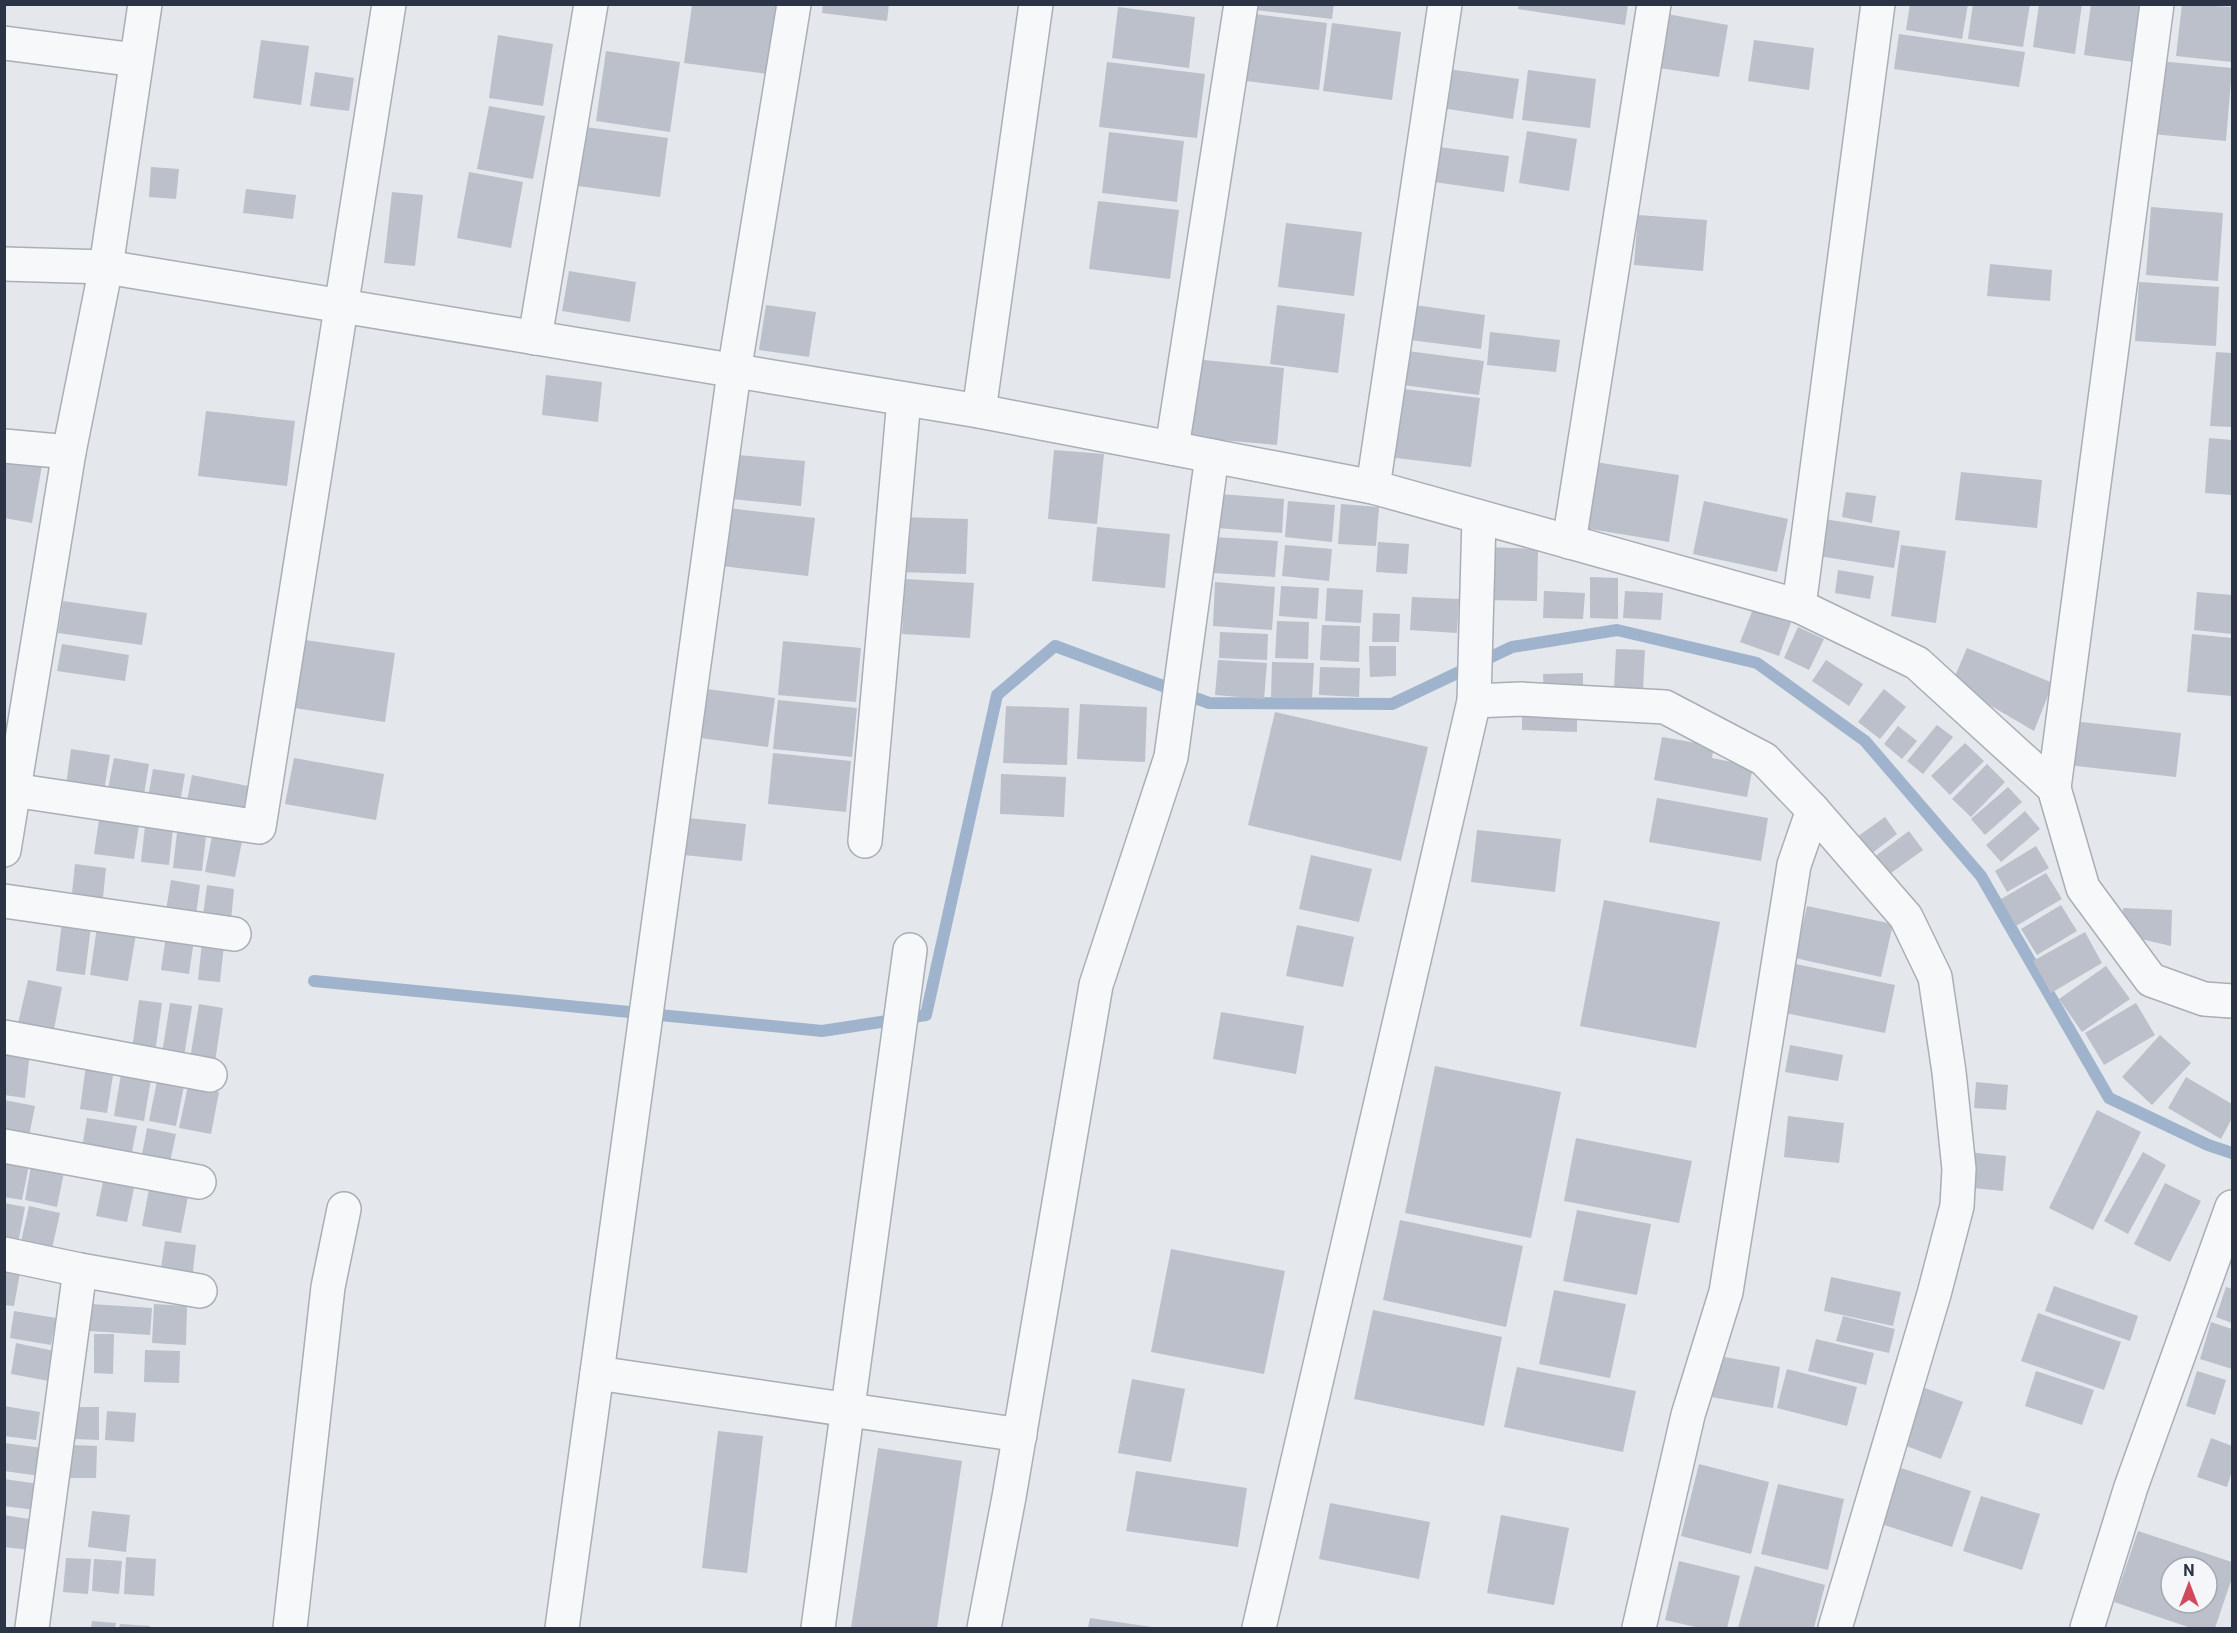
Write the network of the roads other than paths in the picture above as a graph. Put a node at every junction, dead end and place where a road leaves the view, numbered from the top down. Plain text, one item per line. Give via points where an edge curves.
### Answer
1 (145, 4) edge
2 (389, 4) edge
3 (591, 4) edge
4 (794, 4) edge
5 (1036, 4) edge
6 (1241, 4) edge
7 (1445, 4) edge
8 (1654, 4) edge
9 (1878, 4) edge
10 (2157, 4) edge
11 (4, 43) edge
12 (136, 60) junction
13 (4, 264) edge
14 (106, 267) junction
15 (342, 306) junction
16 (535, 338) junction
17 (734, 372) junction
18 (904, 399) junction
19 (979, 411) junction
20 (4, 446) edge
21 (1172, 448) junction
22 (69, 452) junction
23 (1212, 456) junction
24 (1373, 488) junction
25 (1479, 518) junction
26 (1569, 542) junction
27 (1799, 606) junction
28 (1474, 697) junction
29 (2054, 788) junction
30 (13, 790) junction
31 (1813, 810) junction
32 (865, 841) dead end
33 (4, 850) edge
34 (4, 901) edge
35 (234, 934) dead end
36 (910, 950) dead end
37 (2232, 1001) edge
38 (4, 1037) edge
39 (210, 1075) dead end
40 (4, 1146) edge
41 (198, 1182) dead end
42 (2232, 1207) edge
43 (344, 1209) dead end
44 (4, 1254) edge
45 (80, 1270) junction
46 (200, 1291) dead end
47 (597, 1373) junction
48 (848, 1409) junction
49 (1020, 1435) junction
50 (32, 1629) edge
51 (290, 1629) edge
52 (562, 1629) edge
53 (818, 1629) edge
54 (984, 1629) edge
55 (1259, 1629) edge
56 (1639, 1629) edge
57 (1835, 1629) edge
58 (2086, 1629) edge

1 - 12 street
2 - 15 street
3 - 16 street
4 - 17 street
5 - 19 street
6 - 21 street
7 - 24 street
8 - 26 street
9 - 27 street
10 - 29 street
11 - 12 street
12 - 14 street
13 - 14 street
14 - 15 street
14 - 22 street
15 - 16 street
15 - 30 street via 259,827
16 - 17 street
17 - 18 street
17 - 47 street
18 - 19 street
18 - 32 street
19 - 21 street
20 - 22 street
21 - 23 street
22 - 30 street
23 - 24 street
23 - 49 street via 1171,757 1096,985
24 - 25 street
25 - 26 street
25 - 28 street
26 - 27 street
27 - 29 street via 1917,663
28 - 31 street via 1665,707 1764,759
28 - 55 street
29 - 37 street via 2083,888 2151,980 2204,999
30 - 33 street
31 - 56 street via 1794,865 1726,1292 1688,1415
31 - 57 street via 1906,917 1935,977 1959,1169 1957,1206 1934,1293
34 - 35 street
36 - 48 street
38 - 39 street
40 - 41 street
42 - 58 street via 2131,1487
43 - 51 street via 328,1287
44 - 45 street
45 - 46 street
45 - 50 street
47 - 48 street
47 - 52 street
48 - 49 street
48 - 53 street
49 - 54 street

